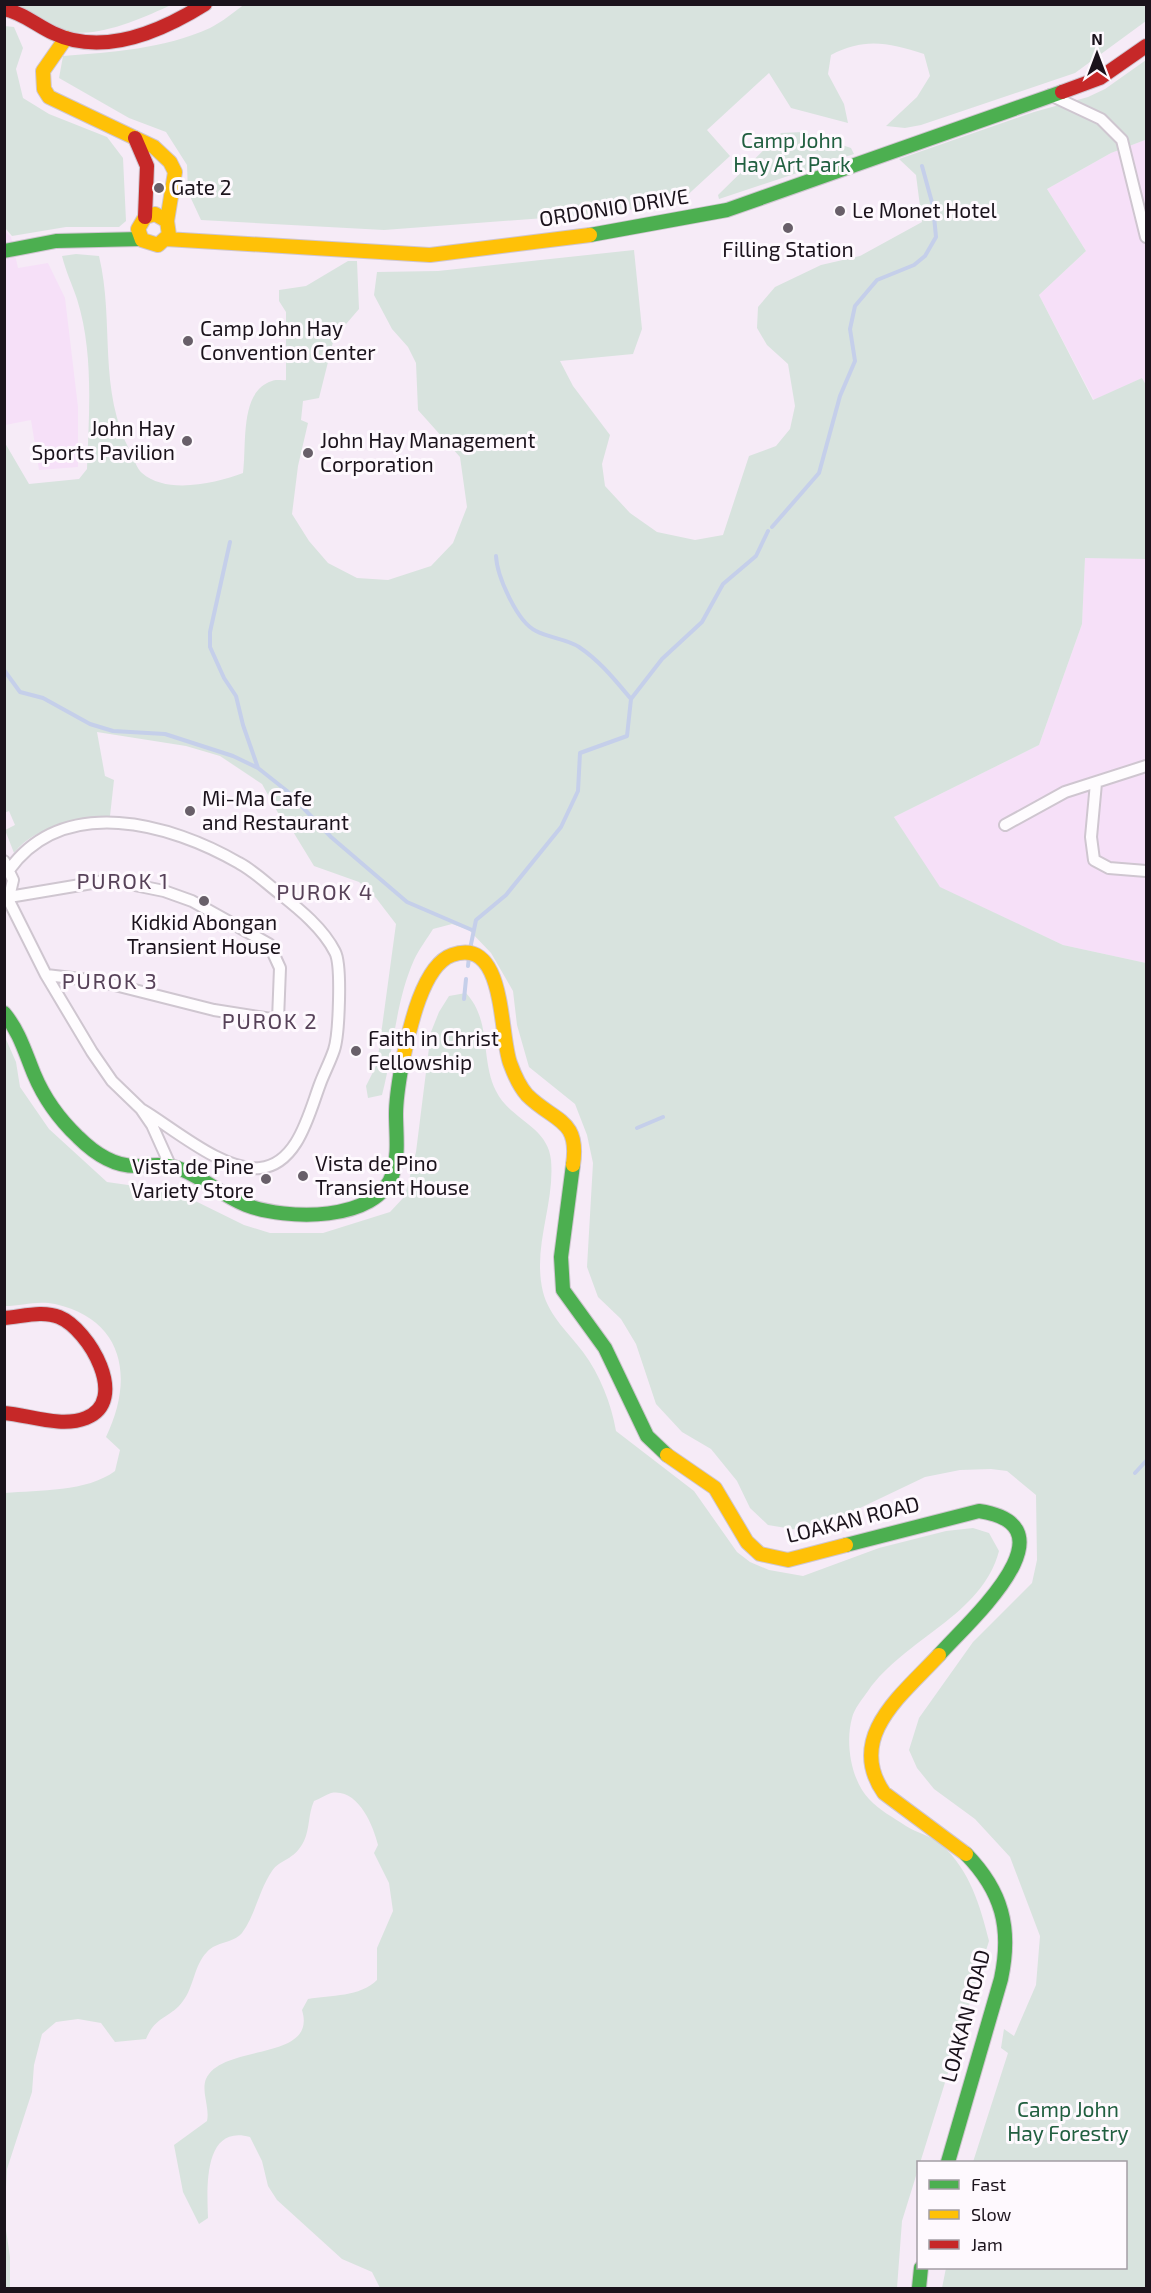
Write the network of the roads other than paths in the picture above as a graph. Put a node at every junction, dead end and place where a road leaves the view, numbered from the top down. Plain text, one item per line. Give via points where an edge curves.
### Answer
1 (205, 4) edge
2 (4, 9) edge
3 (66, 38) junction
4 (1146, 46) edge
5 (1067, 90) junction
6 (1050, 95) junction
7 (1085, 112) junction
8 (133, 135) junction
9 (145, 217) junction
10 (167, 221) junction
11 (1146, 232) edge
12 (141, 238) junction
13 (166, 239) junction
14 (4, 251) edge
15 (1146, 766) edge
16 (1096, 783) junction
17 (1005, 825) dead end
18 (7, 865) edge
19 (1146, 871) edge
20 (7, 895) edge
21 (46, 975) junction
22 (4, 1013) edge
23 (141, 1108) junction
24 (170, 1165) junction
25 (4, 1318) edge
26 (4, 1413) edge
27 (949, 2161) edge
28 (921, 2269) edge
29 (919, 2289) edge

1 - 3 main road via 144,35 103,41
2 - 3 main road via 24,14
3 - 8 main road via 43,71 44,89 49,97 103,125
4 - 5 main road, ORDONIO DRIVE via 1100,78
5 - 6 main road, ORDONIO DRIVE
5 - 7 street
6 - 7 street
6 - 13 main road, ORDONIO DRIVE via 727,210 613,232 430,255
7 - 11 street via 1112,127 1122,140
8 - 9 main road via 147,159
8 - 10 main road via 164,154 175,172
9 - 10 main road via 159,215
9 - 12 main road via 139,225
10 - 13 main road via 170,230
12 - 13 main road, ORDONIO DRIVE via 153,245
12 - 14 main road, ORDONIO DRIVE via 40,240
15 - 16 street
16 - 17 street via 1049,800
16 - 19 street via 1091,837 1094,860 1109,868
18 - 20 street via 13,880
18 - 23 street via 31,844 67,828 109,822 165,831 214,850 257,875 294,904 336,953 334,1050 301,1134 283,1158 265,1167 244,1168 199,1146
20 - 21 street
20 - 21 street via 110,879 192,901 269,944 280,968 278,1020 214,1011 99,981
21 - 23 street via 112,1081
22 - 24 main road, LOAKAN ROAD via 18,1028 51,1106 71,1131 122,1166
23 - 24 street
24 - 27 main road, LOAKAN ROAD via 198,1175 229,1198 266,1212 299,1215 347,1209 379,1194 388,1186 395,1169 396,1103 405,1056 430,974 449,954 471,953 485,959 494,974 511,1062 521,1088 568,1126 576,1146 561,1257 563,1290 605,1348 638,1422 657,1447 715,1488 747,1542 760,1554 774,1559 808,1557 979,1510 1001,1515 1017,1532 1020,1556 1003,1584 885,1714 871,1745 873,1775 879,1789 972,1860 992,1887 1005,1922 1007,1944 1000,1976
25 - 26 main road via 49,1315 69,1323 100,1362 105,1392 96,1412 77,1420
28 - 29 main road

